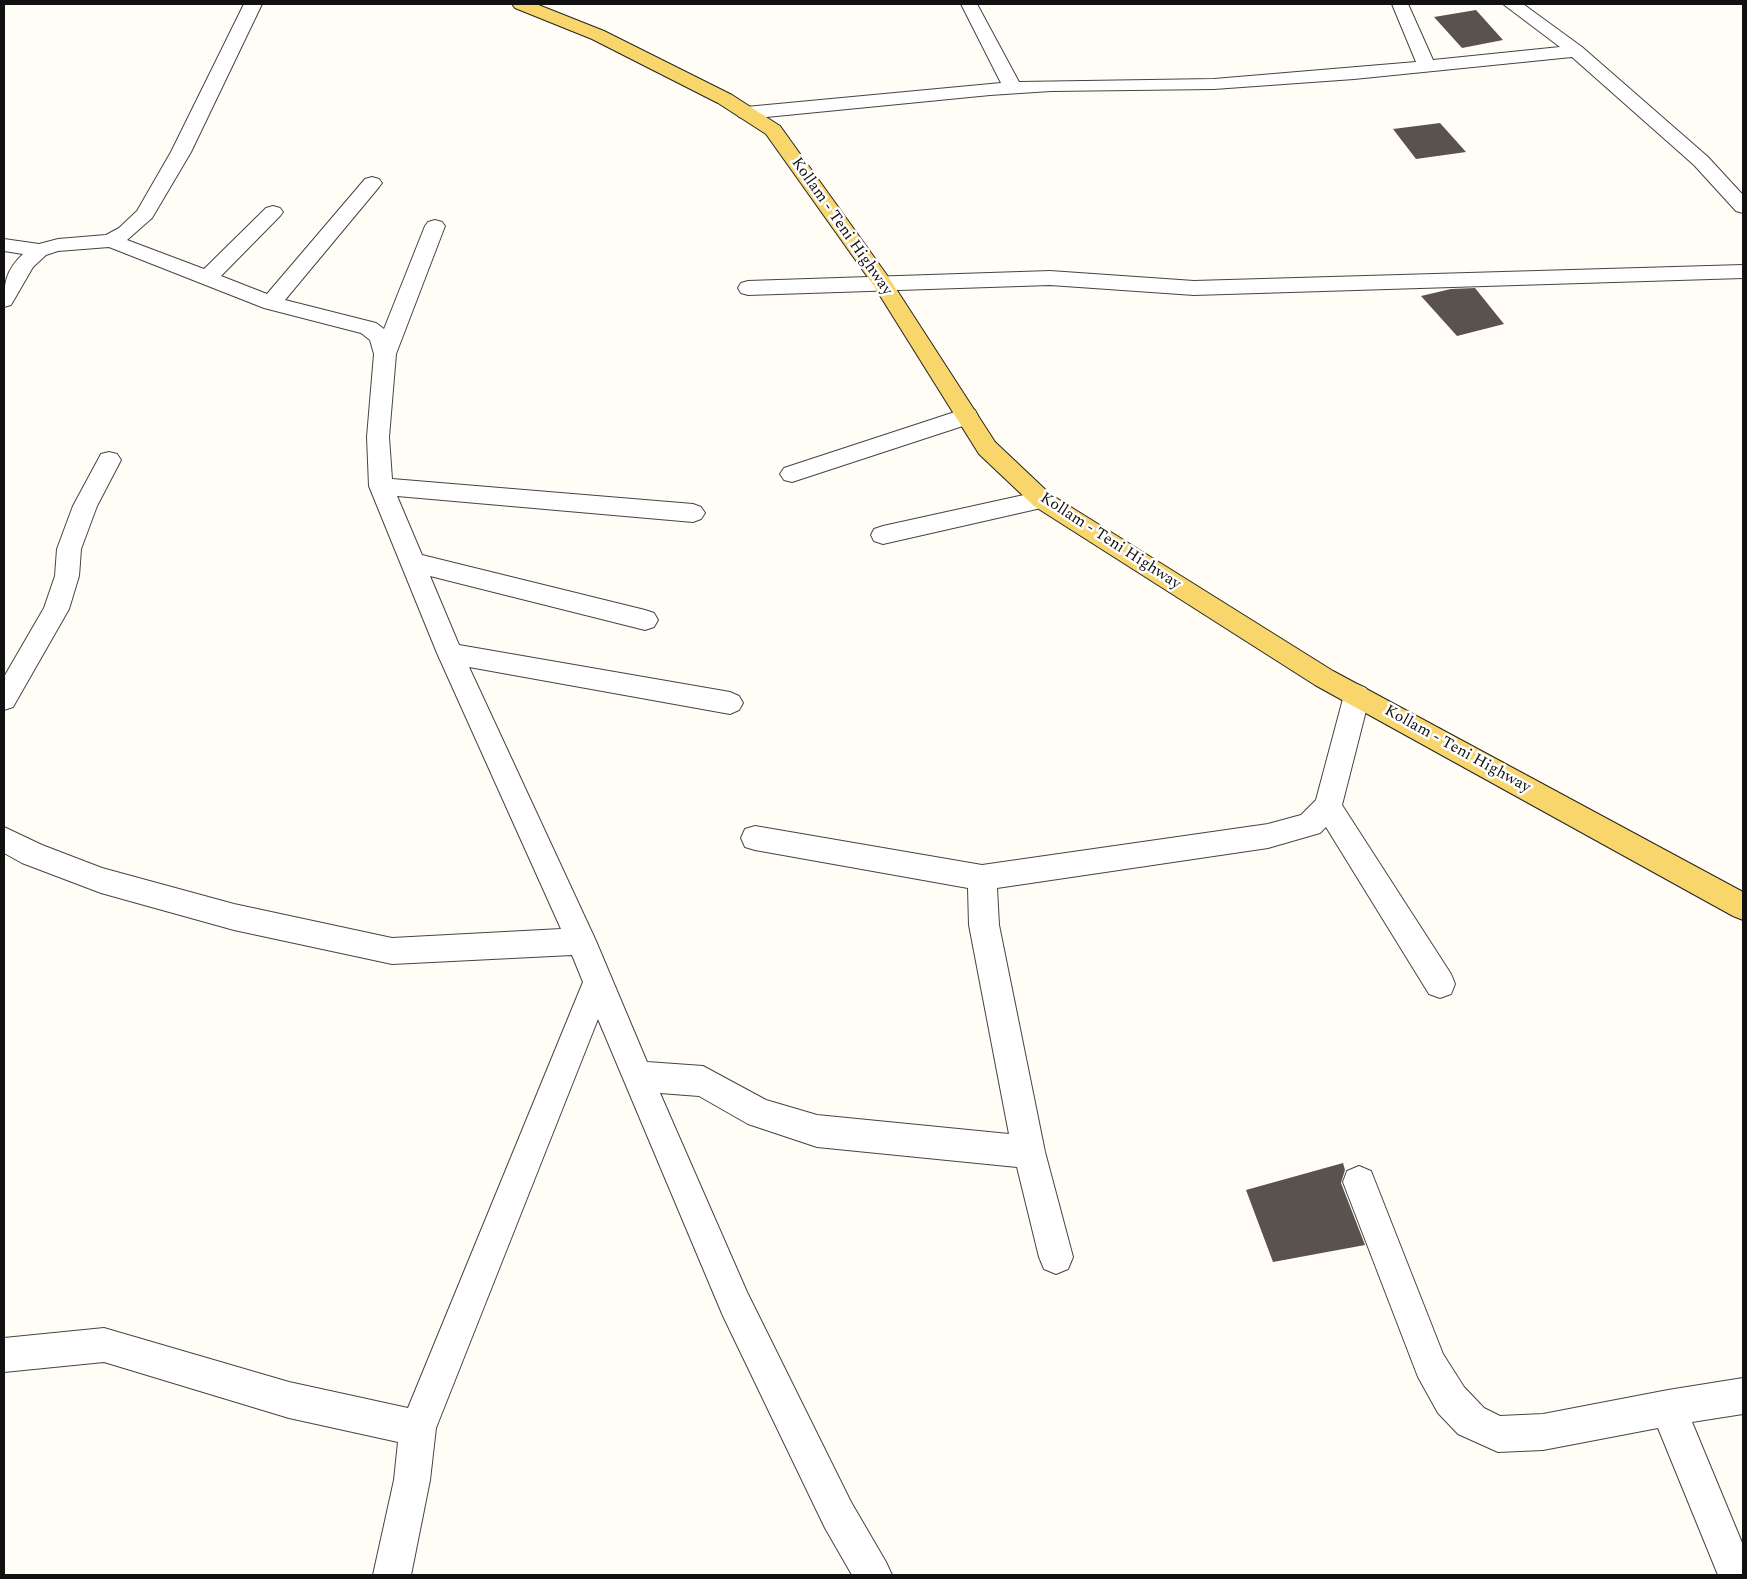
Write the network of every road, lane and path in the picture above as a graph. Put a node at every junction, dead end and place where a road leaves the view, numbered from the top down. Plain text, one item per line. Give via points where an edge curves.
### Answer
1 (253, 4) edge
2 (521, 4) edge
3 (969, 4) edge
4 (1400, 4) edge
5 (1512, 4) edge
6 (1576, 51) junction
7 (1427, 67) junction
8 (1013, 88) junction
9 (746, 113) junction
10 (372, 183) dead end
11 (1743, 207) edge
12 (273, 212) dead end
13 (435, 226) dead end
14 (111, 241) junction
15 (4, 245) edge
16 (39, 250) junction
17 (1743, 271) edge
18 (207, 278) junction
19 (882, 283) junction
20 (748, 288) dead end
21 (4, 300) edge
22 (271, 303) junction
23 (385, 354) junction
24 (966, 416) junction
25 (109, 460) dead end
26 (792, 474) dead end
27 (382, 486) junction
28 (1042, 500) junction
29 (693, 513) dead end
30 (883, 535) dead end
31 (412, 562) junction
32 (645, 620) dead end
33 (450, 653) junction
34 (1357, 696) junction
35 (4, 700) edge
36 (730, 703) dead end
37 (1328, 806) junction
38 (755, 838) dead end
39 (4, 839) edge
40 (982, 878) junction
41 (1743, 907) edge
42 (581, 941) junction
43 (598, 982) junction
44 (1440, 984) dead end
45 (637, 1076) junction
46 (1029, 1152) junction
47 (1359, 1182) dead end
48 (1056, 1257) dead end
49 (4, 1355) edge
50 (1743, 1396) edge
51 (1668, 1408) junction
52 (418, 1428) junction
53 (392, 1575) edge
54 (873, 1575) edge
55 (1737, 1575) edge

1 - 14 street via 177,160 145,214
2 - 9 main road, Kollam - Teni Highway via 598,35 725,99
3 - 8 street
4 - 7 street
5 - 6 street
6 - 7 street
6 - 11 street via 1701,161
7 - 8 street via 1214,84
8 - 9 street
9 - 19 main road, Kollam - Teni Highway via 773,130
10 - 22 street
12 - 18 street
13 - 23 street
14 - 16 street via 58,245
14 - 18 street
15 - 16 street
16 - 21 street via 26,263
17 - 19 street via 1194,288 1050,278
18 - 22 street
19 - 20 street
19 - 24 main road, Kollam - Teni Highway
22 - 23 street via 368,328 380,336
23 - 27 street via 378,437
24 - 26 street
24 - 28 main road, Kollam - Teni Highway via 987,448
25 - 35 street via 69,549 67,576 56,610
27 - 29 street
27 - 31 street
28 - 30 street
28 - 34 main road, Kollam - Teni Highway
31 - 32 street
31 - 33 street
33 - 36 street
33 - 42 street
34 - 37 street
34 - 41 main road, Kollam - Teni Highway
37 - 40 street via 1310,825 1268,836
37 - 44 street
38 - 40 street
39 - 42 street via 32,854 101,880 234,917 392,951
40 - 46 street via 984,925
42 - 43 street
43 - 45 street
43 - 52 street
45 - 46 street via 703,1081 758,1113 817,1131
45 - 54 street via 735,1304 838,1515
46 - 48 street
47 - 51 street via 1430,1365 1470,1422 1498,1434 1543,1432
49 - 52 street via 104,1345 290,1400
50 - 51 street
51 - 55 street
52 - 53 street via 412,1480

